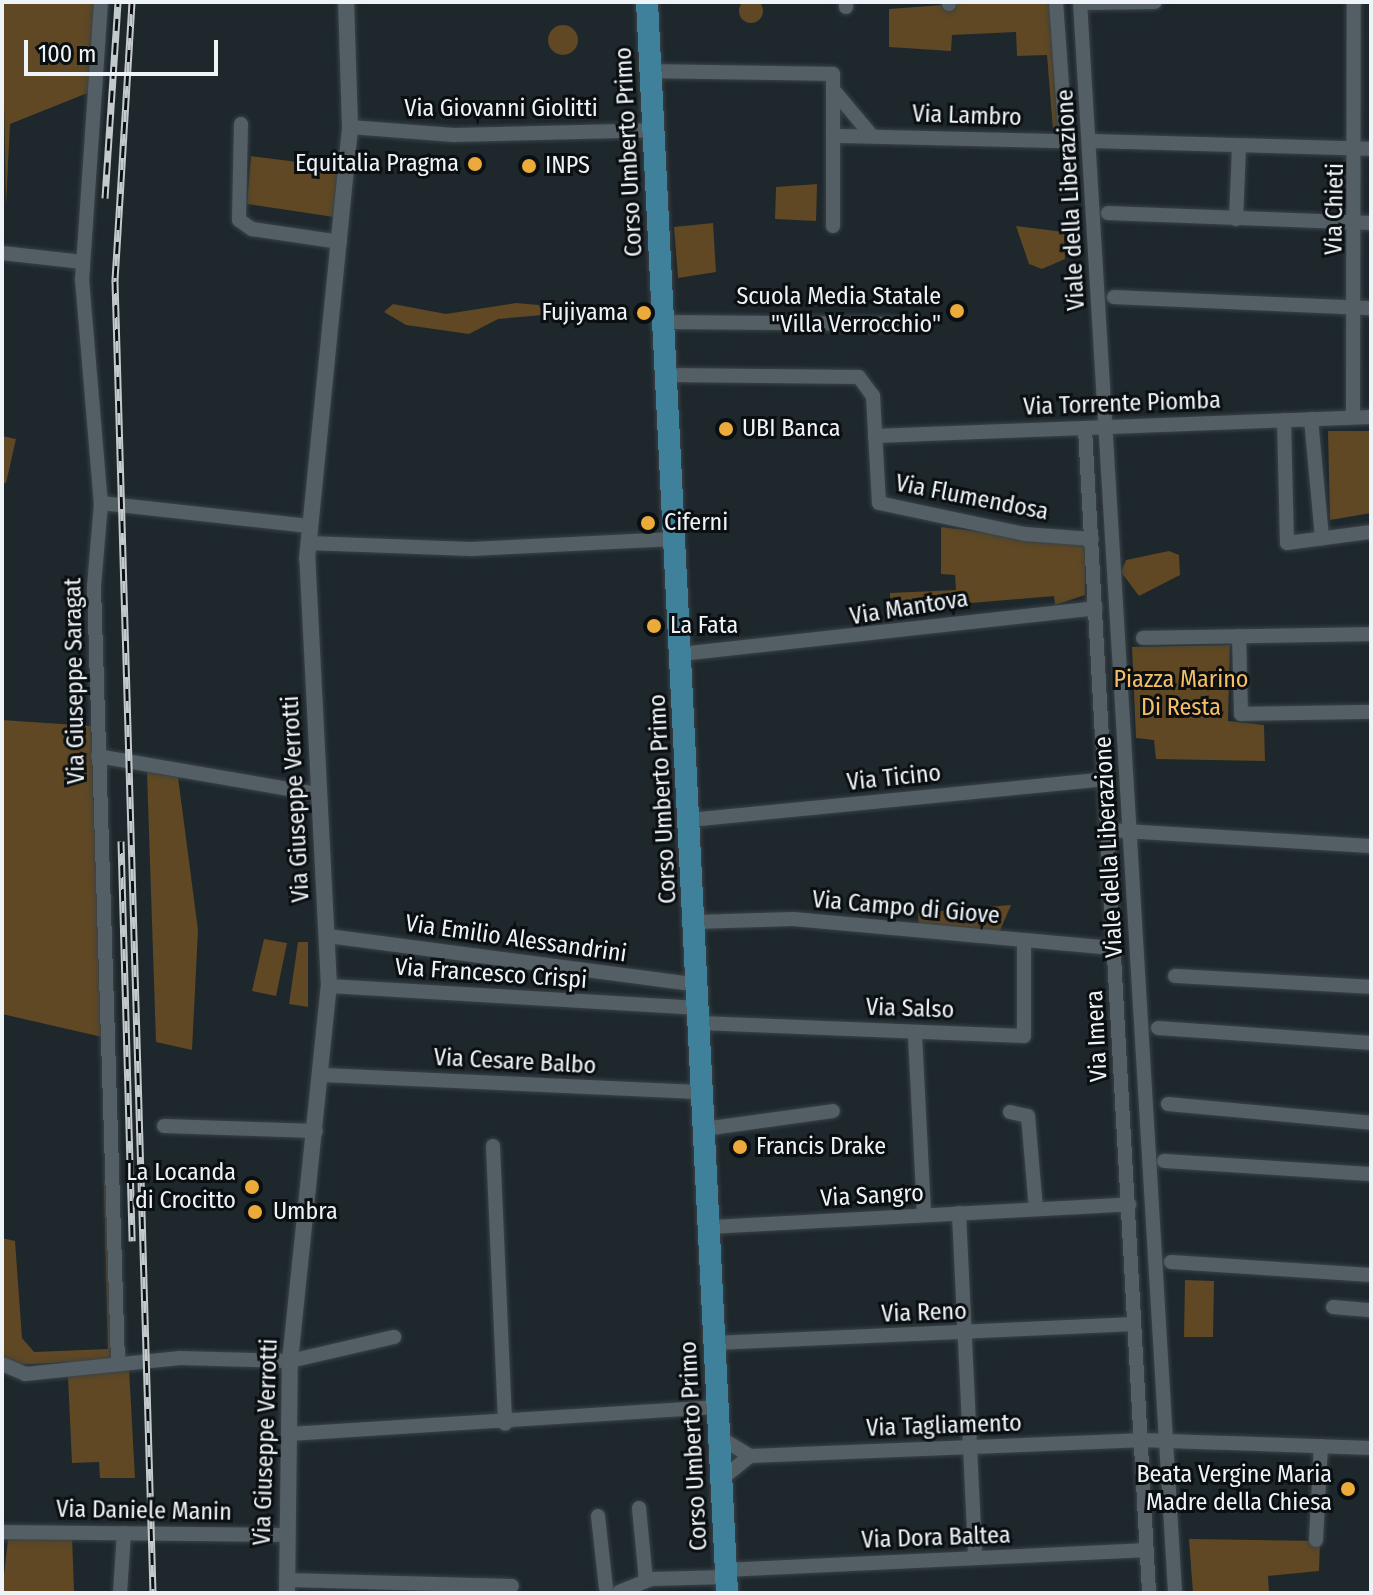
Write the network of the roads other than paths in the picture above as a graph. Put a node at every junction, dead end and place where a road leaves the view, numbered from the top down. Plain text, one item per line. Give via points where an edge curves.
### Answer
1 (101, 2) edge
2 (346, 2) edge
3 (647, 2) edge
4 (1056, 2) edge
5 (1155, 2) edge
6 (1354, 2) edge
7 (1080, 3) edge
8 (650, 71) junction
9 (836, 93) junction
10 (241, 124) dead end
11 (350, 127) junction
12 (653, 130) junction
13 (838, 136) junction
14 (872, 136) junction
15 (1090, 141) junction
16 (1239, 147) junction
17 (1364, 149) edge
18 (1108, 213) dead end
19 (1236, 219) junction
20 (1364, 222) edge
21 (833, 226) dead end
22 (340, 242) junction
23 (2, 253) edge
24 (82, 262) junction
25 (1114, 297) dead end
26 (1363, 308) edge
27 (664, 322) junction
28 (896, 324) dead end
29 (667, 375) junction
30 (1353, 417) junction
31 (1371, 417) edge
32 (1311, 419) junction
33 (1284, 420) junction
34 (1107, 427) junction
35 (1085, 429) junction
36 (875, 436) junction
37 (101, 503) junction
38 (1371, 532) edge
39 (309, 535) junction
40 (1322, 538) junction
41 (674, 539) junction
42 (1092, 539) junction
43 (1095, 608) junction
44 (1371, 634) edge
45 (1239, 636) junction
46 (1143, 638) dead end
47 (681, 654) junction
48 (1371, 712) edge
49 (98, 756) junction
50 (1104, 779) junction
51 (319, 794) junction
52 (689, 820) junction
53 (1130, 829) junction
54 (1107, 830) junction
55 (1371, 846) edge
56 (695, 922) junction
57 (328, 936) junction
58 (1024, 941) junction
59 (1113, 948) junction
60 (1175, 976) dead end
61 (698, 985) junction
62 (329, 986) junction
63 (1371, 987) edge
64 (699, 1016) junction
65 (1158, 1028) dead end
66 (915, 1035) dead end
67 (1371, 1043) edge
68 (325, 1075) junction
69 (702, 1092) junction
70 (1168, 1104) dead end
71 (833, 1111) dead end
72 (1010, 1112) dead end
73 (1371, 1123) edge
74 (164, 1126) dead end
75 (704, 1129) junction
76 (316, 1131) junction
77 (493, 1146) dead end
78 (1164, 1161) dead end
79 (1371, 1174) edge
80 (1129, 1204) junction
81 (1036, 1209) junction
82 (959, 1213) junction
83 (924, 1215) junction
84 (711, 1227) junction
85 (1171, 1262) dead end
86 (1371, 1275) edge
87 (1333, 1307) dead end
88 (1371, 1310) edge
89 (1134, 1324) junction
90 (964, 1333) junction
91 (394, 1337) dead end
92 (716, 1343) junction
93 (290, 1361) junction
94 (118, 1362) junction
95 (2, 1364) edge
96 (720, 1407) junction
97 (505, 1424) junction
98 (288, 1434) junction
99 (722, 1439) junction
100 (1140, 1440) junction
101 (1165, 1441) junction
102 (969, 1446) junction
103 (1321, 1446) junction
104 (1371, 1448) edge
105 (750, 1456) junction
106 (724, 1477) junction
107 (639, 1508) dead end
108 (598, 1516) dead end
109 (2, 1532) edge
110 (124, 1533) junction
111 (287, 1535) junction
112 (1316, 1540) dead end
113 (1147, 1550) junction
114 (975, 1558) junction
115 (727, 1580) edge
116 (646, 1581) junction
117 (512, 1586) dead end
118 (287, 1587) edge
119 (612, 1591) edge
120 (120, 1593) edge
121 (1149, 1593) edge
122 (1175, 1593) edge

1 - 24 street, Via Giuseppe Saragat
2 - 11 street, Via Giuseppe Verrotti
3 - 8 main road, Corso Umberto Primo
4 - 14 street, Via Lambro via 1066,141
5 - 7 street
6 - 17 street, Via Chieti
7 - 15 street, Viale della Liberazione
8 - 9 street via 824,69 833,74
8 - 12 main road, Corso Umberto Primo
9 - 13 street
9 - 14 street
10 - 22 street via 239,220 252,229
11 - 12 street, Via Giovanni Giolitti via 454,135
11 - 22 street, Via Giuseppe Verrotti
12 - 27 main road, Corso Umberto Primo
13 - 14 street, Via Lambro
13 - 21 street
15 - 16 street
15 - 34 street, Viale della Liberazione
16 - 17 street
16 - 19 street
17 - 20 street, Via Chieti
18 - 19 street
19 - 20 street
20 - 26 street, Via Chieti
22 - 39 street, Via Giuseppe Verrotti
23 - 24 street
24 - 37 street, Via Giuseppe Saragat via 87,397
25 - 26 street
26 - 30 street, Via Chieti
27 - 28 street
27 - 29 main road, Corso Umberto Primo
29 - 36 street, Via Flumendosa via 850,375 870,388
29 - 41 main road, Corso Umberto Primo
30 - 31 street, Via Torrente Piomba
30 - 32 street, Via Torrente Piomba
32 - 33 street, Via Torrente Piomba
32 - 40 street
33 - 34 street, Via Torrente Piomba
33 - 40 street via 1287,543
34 - 35 street, Via Torrente Piomba
34 - 53 street, Viale della Liberazione
35 - 36 street, Via Torrente Piomba
35 - 42 street, Via Imera
36 - 42 street, Via Flumendosa via 879,503 1025,534
37 - 39 street
37 - 49 street, Via Giuseppe Saragat via 94,586
38 - 40 street
39 - 41 street via 471,549
39 - 51 street, Via Giuseppe Verrotti
41 - 47 main road, Corso Umberto Primo
42 - 43 street, Via Imera
43 - 47 street, Via Mantova via 936,622 900,636
43 - 50 street, Via Imera
44 - 45 street
45 - 46 street
45 - 48 street via 1241,714
47 - 52 main road, Corso Umberto Primo
49 - 51 street
49 - 94 street, Via Giuseppe Saragat
50 - 52 street, Via Ticino
50 - 54 street, Via Imera
51 - 57 street, Via Giuseppe Verrotti
52 - 56 main road, Corso Umberto Primo
53 - 54 street
53 - 55 street
53 - 101 street, Viale della Liberazione
54 - 59 street, Via Imera
56 - 58 street, Via Campo di Giove via 793,919
56 - 61 main road, Corso Umberto Primo
57 - 61 street, Via Emilio Alessandrini
57 - 62 street, Via Giuseppe Verrotti
58 - 59 street, Via Campo di Giove
58 - 64 street, Via Salso via 1024,1036
59 - 80 street, Via Imera
60 - 63 street
61 - 64 main road, Corso Umberto Primo
62 - 64 street, Via Francesco Crispi
62 - 68 street, Via Giuseppe Verrotti
64 - 69 main road, Corso Umberto Primo
65 - 67 street
66 - 83 street
68 - 69 street, Via Cesare Balbo
68 - 76 street, Via Giuseppe Verrotti
69 - 75 main road, Corso Umberto Primo
70 - 73 street
71 - 75 street
72 - 81 street via 1028,1116
74 - 76 street
75 - 84 main road, Corso Umberto Primo
76 - 93 street, Via Giuseppe Verrotti
77 - 97 street
78 - 79 street
80 - 81 street, Via Sangro
80 - 89 street, Via Imera
81 - 82 street, Via Sangro
82 - 83 street, Via Sangro
82 - 90 street
83 - 84 street, Via Sangro
84 - 92 main road, Corso Umberto Primo
85 - 86 street
87 - 88 street
89 - 90 street, Via Reno
89 - 100 street, Via Imera
90 - 92 street, Via Reno
90 - 102 street
91 - 93 street
92 - 96 main road, Corso Umberto Primo
93 - 94 street
93 - 98 street, Via Giuseppe Verrotti
94 - 95 street via 25,1374
96 - 97 street
96 - 99 main road, Corso Umberto Primo
97 - 98 street
98 - 111 street, Via Giuseppe Verrotti
99 - 105 street
99 - 106 main road, Corso Umberto Primo
100 - 101 street, Via Tagliamento
100 - 102 street, Via Tagliamento
100 - 113 street, Via Imera
101 - 103 street, Via Tagliamento
101 - 122 street, Viale della Liberazione
102 - 105 street, Via Tagliamento
102 - 114 street
103 - 104 street, Via Tagliamento
103 - 112 street
105 - 106 street
106 - 115 main road, Corso Umberto Primo
107 - 116 street
108 - 119 street
109 - 110 street, Via Daniele Manin
110 - 111 street, Via Daniele Manin
110 - 120 street
111 - 118 street, Via Giuseppe Verrotti
113 - 114 street, Via Dora Baltea
113 - 121 street, Via Imera
114 - 115 street, Via Dora Baltea
115 - 116 street, Via Dora Baltea
116 - 119 street, Via Dora Baltea
117 - 118 street

